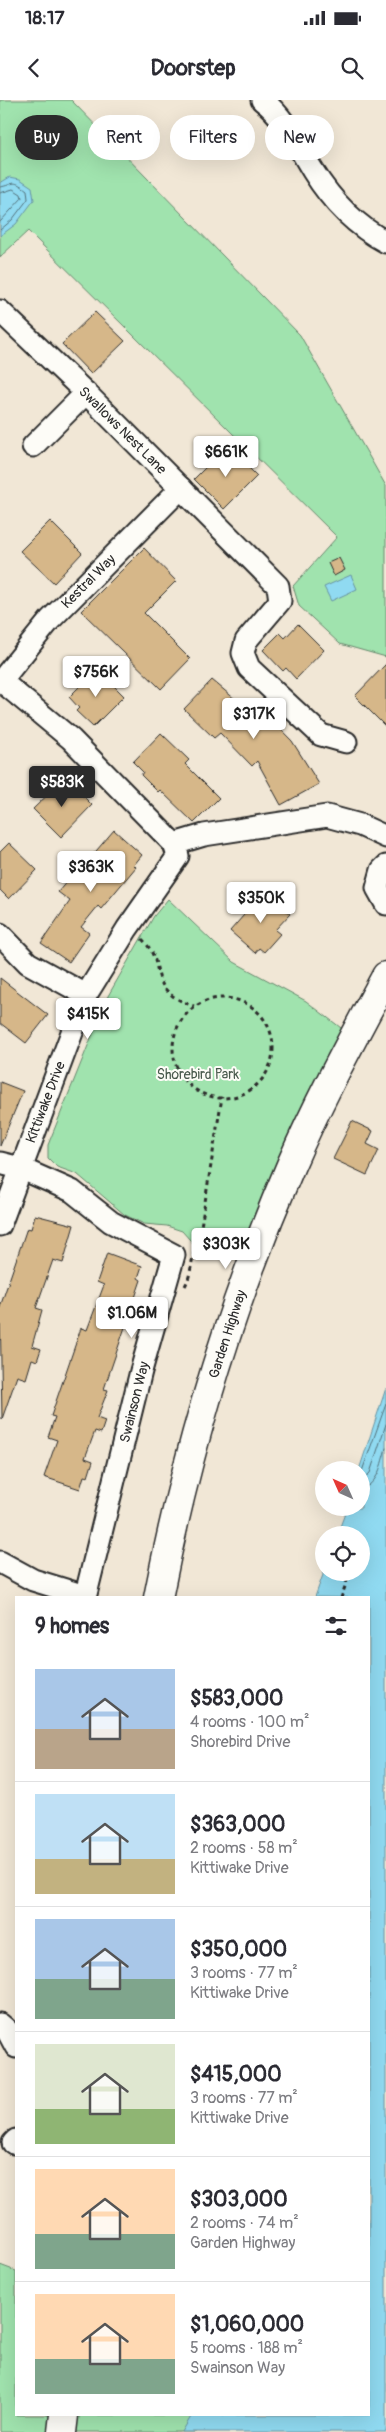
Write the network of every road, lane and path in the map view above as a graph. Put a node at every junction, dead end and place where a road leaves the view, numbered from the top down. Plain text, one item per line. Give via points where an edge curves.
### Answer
1 (262, 100) edge
2 (386, 242) edge
3 (0, 311) edge
4 (86, 393) junction
5 (33, 446) dead end
6 (181, 488) junction
7 (1, 680) edge
8 (346, 742) dead end
9 (386, 837) edge
10 (176, 850) junction
11 (386, 866) edge
12 (386, 904) edge
13 (127, 929) junction
14 (0, 934) edge
15 (386, 976) edge
16 (86, 995) junction
17 (195, 1006) junction
18 (222, 1097) junction
19 (10, 1165) edge
20 (0, 1224) edge
21 (193, 1252) dead end
22 (0, 1562) edge
23 (347, 1581) edge
24 (82, 1596) edge
25 (85, 1596) edge
26 (158, 1596) edge
27 (342, 1596) edge
28 (0, 2024) edge
29 (15, 2045) edge
30 (64, 2416) edge
31 (62, 2432) edge

1 - 2 street via 282,119 331,197 354,220
3 - 4 street, Swallows Nest Lane
4 - 5 street
4 - 6 street, Swallows Nest Lane
6 - 7 street, Kestral Way via 50,620
6 - 8 street, Swallows Nest Lane via 278,586 280,602 246,641 243,653 249,668 321,735
7 - 10 street via 71,739
9 - 10 street via 360,825 327,816 204,835
10 - 13 street, Kittiwake Drive
11 - 12 street via 377,888
13 - 16 street, Kittiwake Drive
13 - 17 path via 149,947 162,986 179,1001
14 - 16 street via 28,964
15 - 26 main road, Garden Highway via 291,1163 237,1301 191,1454
16 - 19 street, Kittiwake Drive
17 - 18 path via 180,1022 176,1032 173,1042 176,1064 184,1079 197,1090
17 - 18 path via 209,1000 235,999 258,1011 271,1033 272,1059 260,1082 239,1095
18 - 21 path via 198,1245
19 - 20 street, Kittiwake Drive
19 - 25 street, Swainson Way via 72,1191 111,1222 174,1255 141,1371
22 - 24 street via 33,1580
23 - 27 path
28 - 29 street
30 - 31 main road

